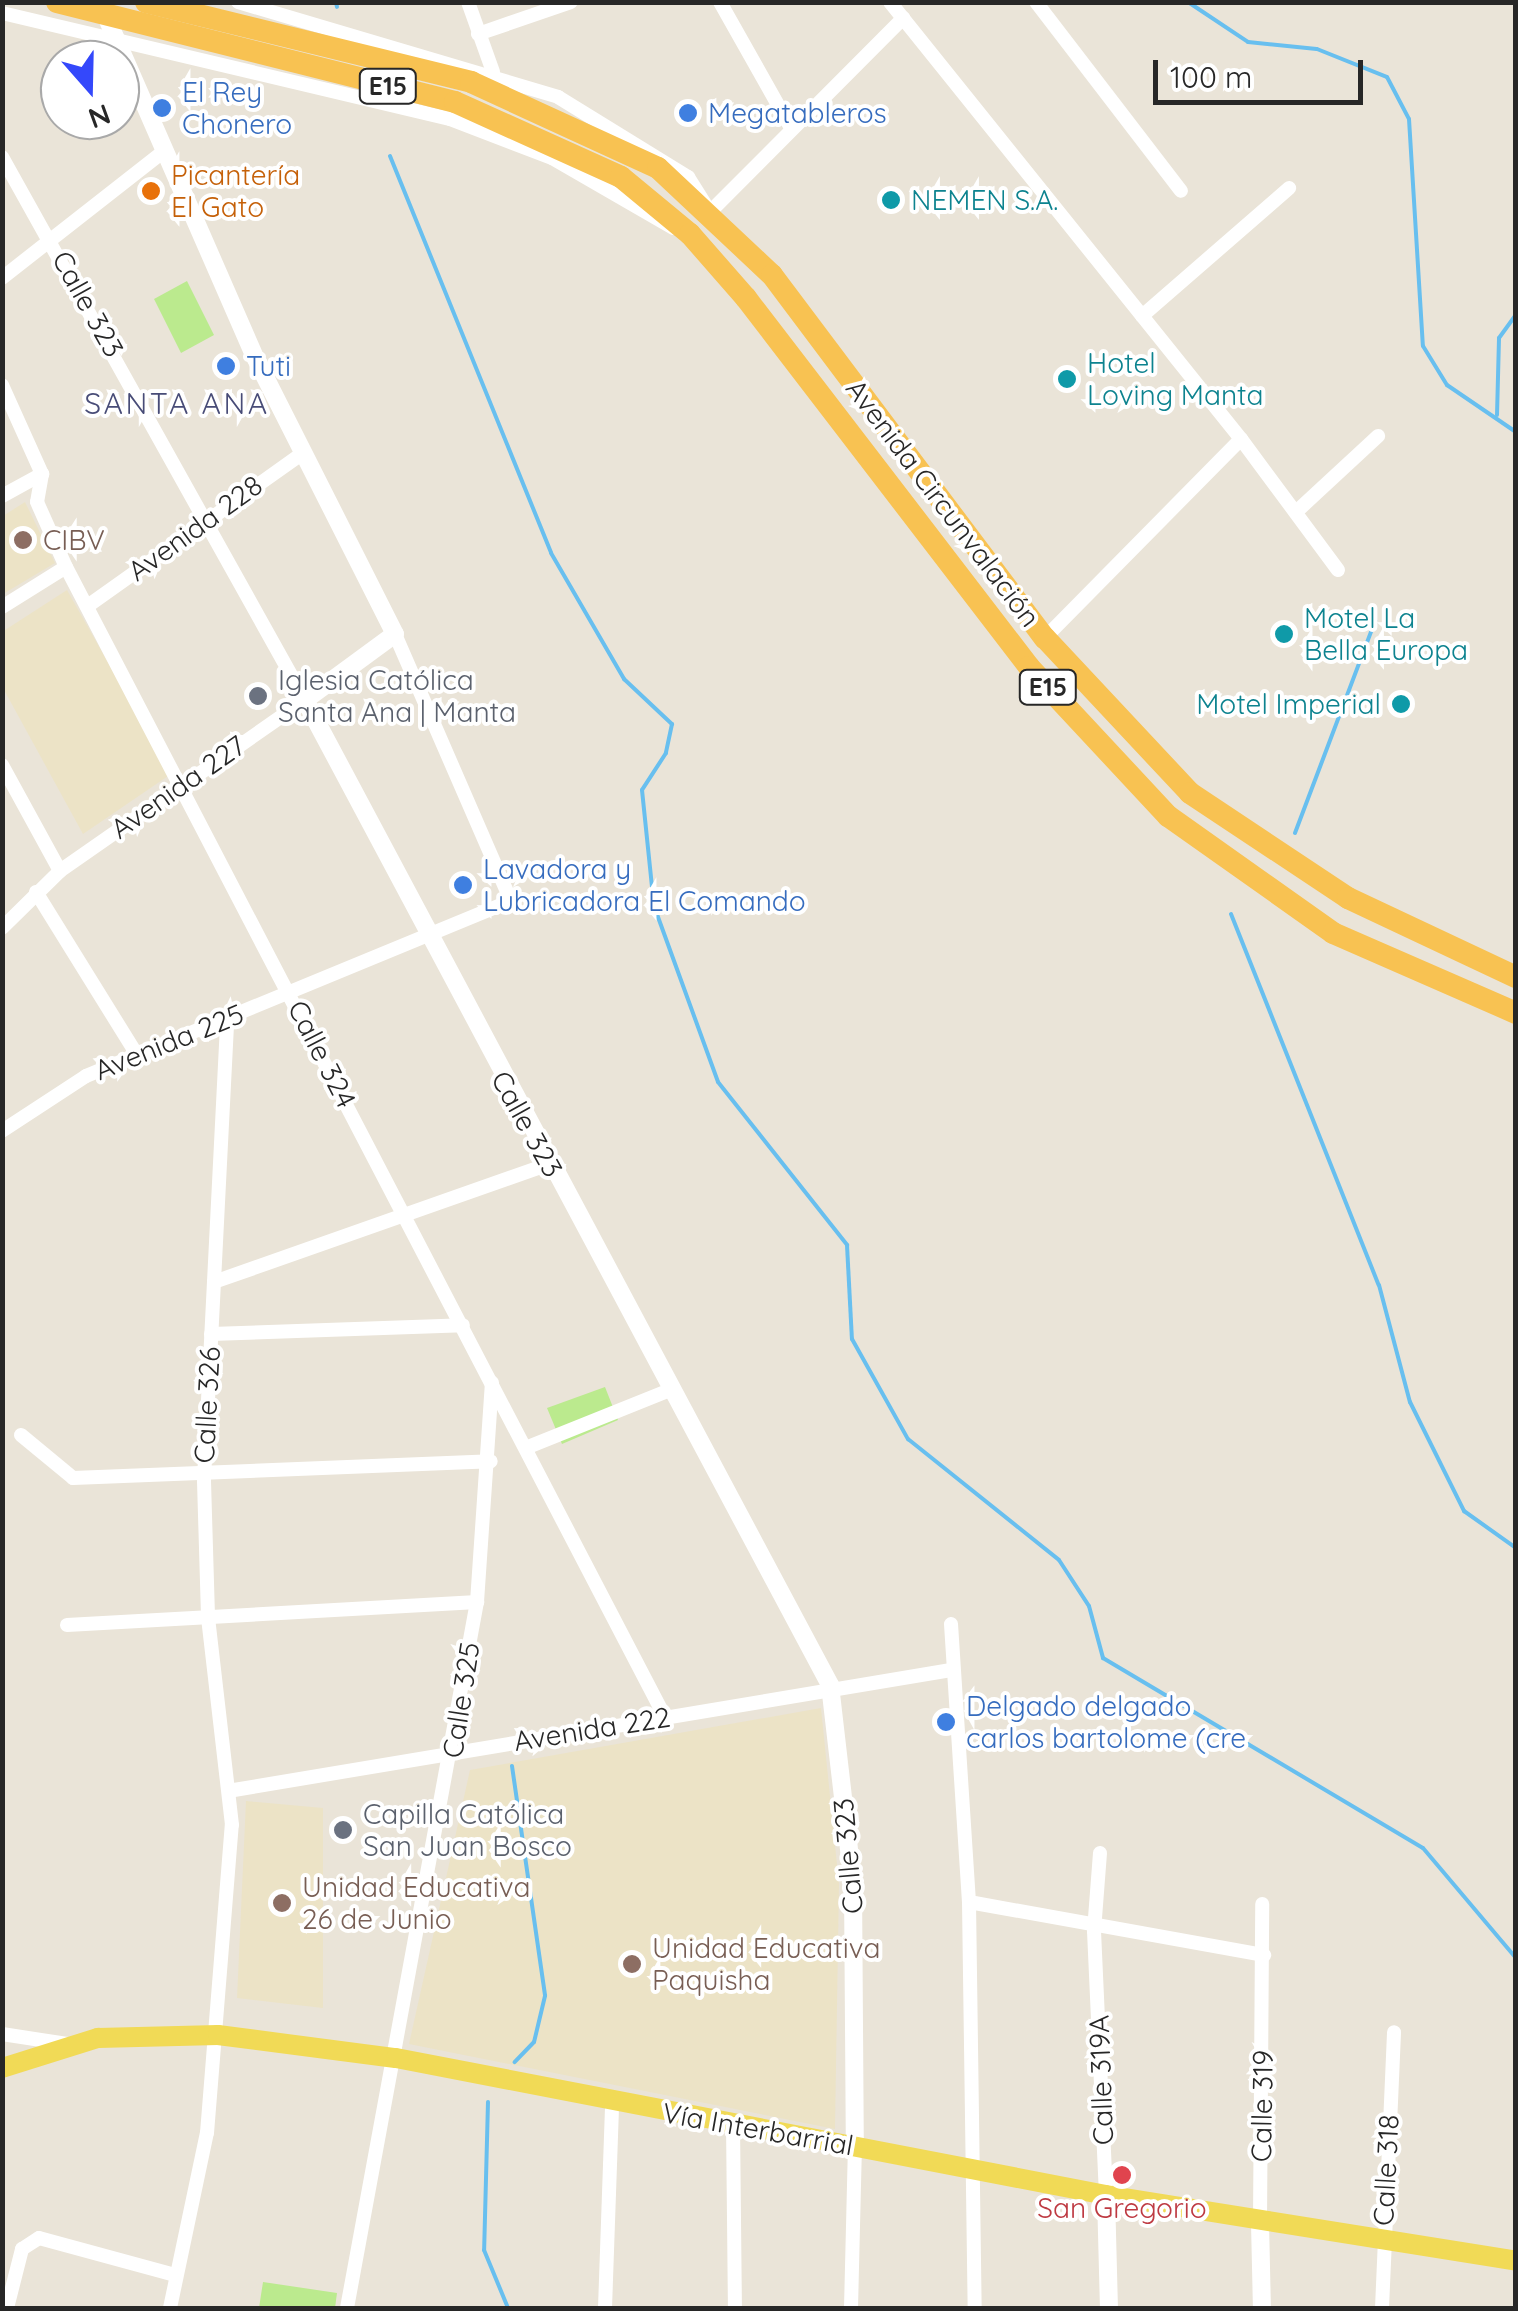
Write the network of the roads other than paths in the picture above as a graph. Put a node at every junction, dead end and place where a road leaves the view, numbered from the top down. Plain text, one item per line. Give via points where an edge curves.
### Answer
1 (57, 2) edge
2 (100, 2) edge
3 (146, 2) edge
4 (238, 2) edge
5 (468, 2) edge
6 (571, 2) edge
7 (720, 2) edge
8 (890, 2) edge
9 (1036, 2) edge
10 (2, 13) edge
11 (903, 18) junction
12 (478, 34) junction
13 (101, 40) edge
14 (114, 40) edge
15 (140, 49) edge
16 (492, 72) junction
17 (140, 98) edge
18 (791, 128) junction
19 (164, 151) junction
20 (2, 157) edge
21 (1289, 188) dead end
22 (1181, 191) dead end
23 (710, 212) junction
24 (690, 234) junction
25 (53, 240) junction
26 (2, 278) edge
27 (1142, 316) junction
28 (2, 386) edge
29 (1378, 436) dead end
30 (1241, 439) junction
31 (302, 453) junction
32 (42, 474) junction
33 (2, 496) edge
34 (1296, 512) junction
35 (204, 519) junction
36 (66, 568) junction
37 (1338, 570) dead end
38 (89, 606) junction
39 (1022, 606) junction
40 (2, 608) edge
41 (998, 626) junction
42 (396, 634) junction
43 (1046, 638) junction
44 (305, 700) junction
45 (2, 765) edge
46 (181, 782) junction
47 (60, 871) junction
48 (36, 892) junction
49 (2, 928) edge
50 (424, 937) junction
51 (1516, 977) edge
52 (290, 993) junction
53 (1516, 1012) edge
54 (227, 1019) junction
55 (137, 1055) junction
56 (2, 1131) edge
57 (549, 1164) junction
58 (407, 1219) junction
59 (214, 1282) junction
60 (464, 1325) junction
61 (210, 1334) junction
62 (492, 1382) junction
63 (672, 1389) junction
64 (21, 1434) dead end
65 (528, 1447) junction
66 (492, 1461) junction
67 (204, 1479) junction
68 (477, 1602) junction
69 (208, 1616) junction
70 (951, 1624) dead end
71 (66, 1625) dead end
72 (951, 1670) junction
73 (830, 1685) junction
74 (664, 1717) junction
75 (453, 1752) junction
76 (234, 1790) junction
77 (1100, 1852) dead end
78 (969, 1902) junction
79 (1262, 1904) dead end
80 (1094, 1931) junction
81 (1264, 1955) junction
82 (1394, 2032) dead end
83 (2, 2034) edge
84 (218, 2035) junction
85 (67, 2044) junction
86 (396, 2058) junction
87 (2, 2068) edge
88 (612, 2104) junction
89 (733, 2124) junction
90 (855, 2146) junction
91 (974, 2168) junction
92 (1106, 2195) junction
93 (1260, 2223) junction
94 (1382, 2236) junction
95 (1514, 2257) edge
96 (175, 2275) junction
97 (8, 2308) edge
98 (170, 2308) edge
99 (347, 2308) edge
100 (605, 2308) edge
101 (735, 2308) edge
102 (851, 2308) edge
103 (975, 2308) edge
104 (1109, 2308) edge
105 (1262, 2308) edge
106 (1382, 2308) edge

1 - 24 highway, Avenida Circunvalación / E15 via 503,120 621,177
2 - 14 street
3 - 23 highway, Avenida Circunvalación / E15 via 472,82 571,120 658,168
4 - 16 street, Avenida Circunvalación / E15
5 - 12 street
6 - 12 street
7 - 18 street
8 - 11 street
9 - 22 street
10 - 13 street, Avenida Circunvalación / E15
11 - 18 street
11 - 27 street
12 - 16 street
15 - 24 street, Avenida Circunvalación / E15 via 450,119 552,158
16 - 23 street, Avenida Circunvalación / E15 via 636,137 688,177
17 - 19 street
18 - 23 street
19 - 25 street
19 - 31 street
20 - 25 street, Calle 323
21 - 27 street
23 - 39 highway, Avenida Circunvalación / E15 via 772,275
24 - 41 highway, Avenida Circunvalación / E15
25 - 26 street
25 - 35 street, Calle 323
27 - 30 street
28 - 32 street, Calle 324
29 - 34 street
30 - 34 street
30 - 43 street
31 - 35 street, Avenida 228
31 - 42 street
32 - 33 street
32 - 36 street, Calle 324 via 37,502
34 - 37 street
35 - 38 street, Avenida 228
35 - 44 street, Calle 323
36 - 38 street, Calle 324
36 - 40 street
38 - 46 street, Calle 324
39 - 41 highway
39 - 43 highway, Avenida Circunvalación / E15
41 - 53 highway, Avenida Circunvalación / E15 via 1168,816 1228,863 1333,933
42 - 44 street, Avenida 227
42 - 50 street, Avenida 225 via 511,900
43 - 51 highway, Avenida Circunvalación / E15 via 1190,793 1229,823 1348,898
44 - 46 street, Avenida 227
44 - 50 street, Calle 323
45 - 47 street
46 - 47 street, Avenida 227
46 - 52 street, Calle 324
47 - 48 street, Avenida 227
48 - 49 street, Avenida 227
48 - 55 street
50 - 52 street, Avenida 225
50 - 57 street, Calle 323
52 - 54 street, Avenida 225
52 - 58 street, Calle 324
54 - 55 street, Avenida 225
54 - 59 street, Calle 326
55 - 56 street, Avenida 225 via 46,1096
57 - 58 street
57 - 63 street, Calle 323
58 - 59 street
58 - 60 street, Calle 324
59 - 61 street, Calle 326
60 - 61 street
60 - 62 street, Calle 324
61 - 67 street, Calle 326
62 - 65 street, Calle 324
62 - 66 street, Calle 325
63 - 65 street
63 - 73 street, Calle 323
64 - 67 street via 73,1478
65 - 74 street, Calle 324
66 - 67 street
66 - 68 street, Calle 325
67 - 69 street, Calle 326
68 - 69 street
68 - 75 street, Calle 325
69 - 71 street
69 - 76 street, Calle 326
70 - 72 street
72 - 73 street, Avenida 222
72 - 78 street
73 - 74 street, Avenida 222
73 - 90 street, Calle 323 via 854,1883
74 - 75 street, Avenida 222
75 - 76 street, Avenida 222
75 - 86 street, Calle 325
76 - 84 street
77 - 80 street, Calle 319A
78 - 80 street
78 - 91 street
79 - 81 street, Calle 319
80 - 81 street
80 - 92 street, Calle 319A
81 - 93 street, Calle 319
82 - 94 street, Calle 318
83 - 85 street
84 - 85 main road, Vía Interbarrial
84 - 86 main road, Vía Interbarrial
84 - 96 street via 199,2186
85 - 87 main road, Vía Interbarrial
86 - 88 main road, Vía Interbarrial
86 - 99 street, Calle 325
88 - 89 main road, Vía Interbarrial
88 - 100 street
89 - 90 main road, Vía Interbarrial
89 - 101 street
90 - 91 main road, Vía Interbarrial
90 - 102 street
91 - 92 main road, Vía Interbarrial
91 - 103 street
92 - 93 main road, Vía Interbarrial
92 - 104 street, Calle 319A
93 - 94 main road, Vía Interbarrial
93 - 105 street, Calle 319
94 - 95 main road, Vía Interbarrial
94 - 106 street, Calle 318
96 - 97 street via 29,2241
96 - 98 street

